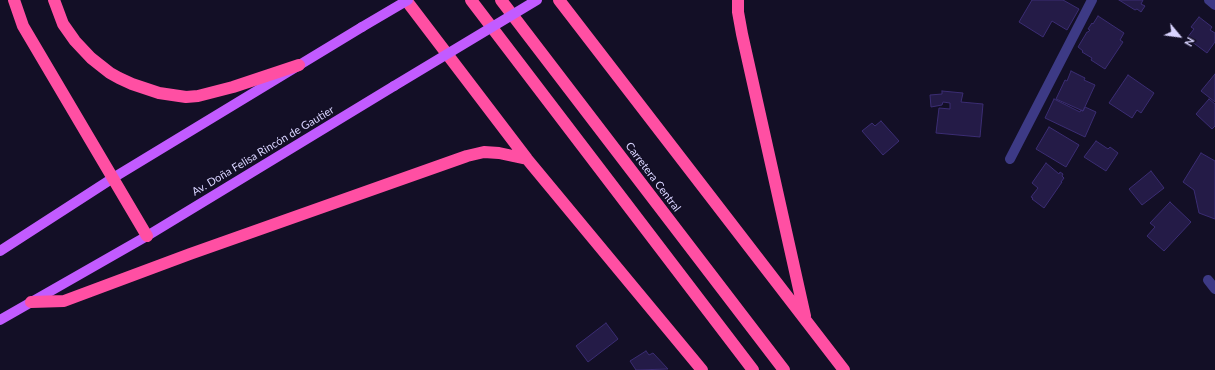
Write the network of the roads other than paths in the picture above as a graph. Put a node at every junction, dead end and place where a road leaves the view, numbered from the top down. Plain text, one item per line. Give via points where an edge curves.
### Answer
1 (14, 0) edge
2 (54, 0) edge
3 (407, 0) edge
4 (471, 0) edge
5 (501, 0) edge
6 (537, 0) edge
7 (559, 0) edge
8 (738, 0) edge
9 (1092, 0) edge
10 (1209, 0) edge
11 (1215, 5) edge
12 (299, 65) junction
13 (526, 159) junction
14 (1010, 159) dead end
15 (113, 178) junction
16 (147, 236) junction
17 (0, 251) edge
18 (1208, 280) dead end
19 (1215, 289) edge
20 (31, 302) junction
21 (805, 319) junction
22 (0, 320) edge
23 (702, 370) edge
24 (753, 370) edge
25 (784, 370) edge
26 (844, 370) edge

1 - 15 highway via 23,26
2 - 12 highway via 63,24 91,58 119,78 159,94 186,98 205,95
3 - 12 main road, bridge
3 - 13 highway
4 - 24 highway
5 - 25 highway, Carretera Central
6 - 16 main road, Av. Doña Felisa Rincón de Gautier, bridge
7 - 21 highway
8 - 21 highway via 742,34
9 - 14 street
10 - 11 street
12 - 15 main road
13 - 20 highway via 484,152 466,156 64,302
13 - 23 highway
15 - 16 highway
15 - 17 main road
16 - 20 main road, Av. Doña Felisa Rincón de Gautier
18 - 19 street
20 - 22 main road, Av. Doña Felisa Rincón de Gautier
21 - 26 highway

